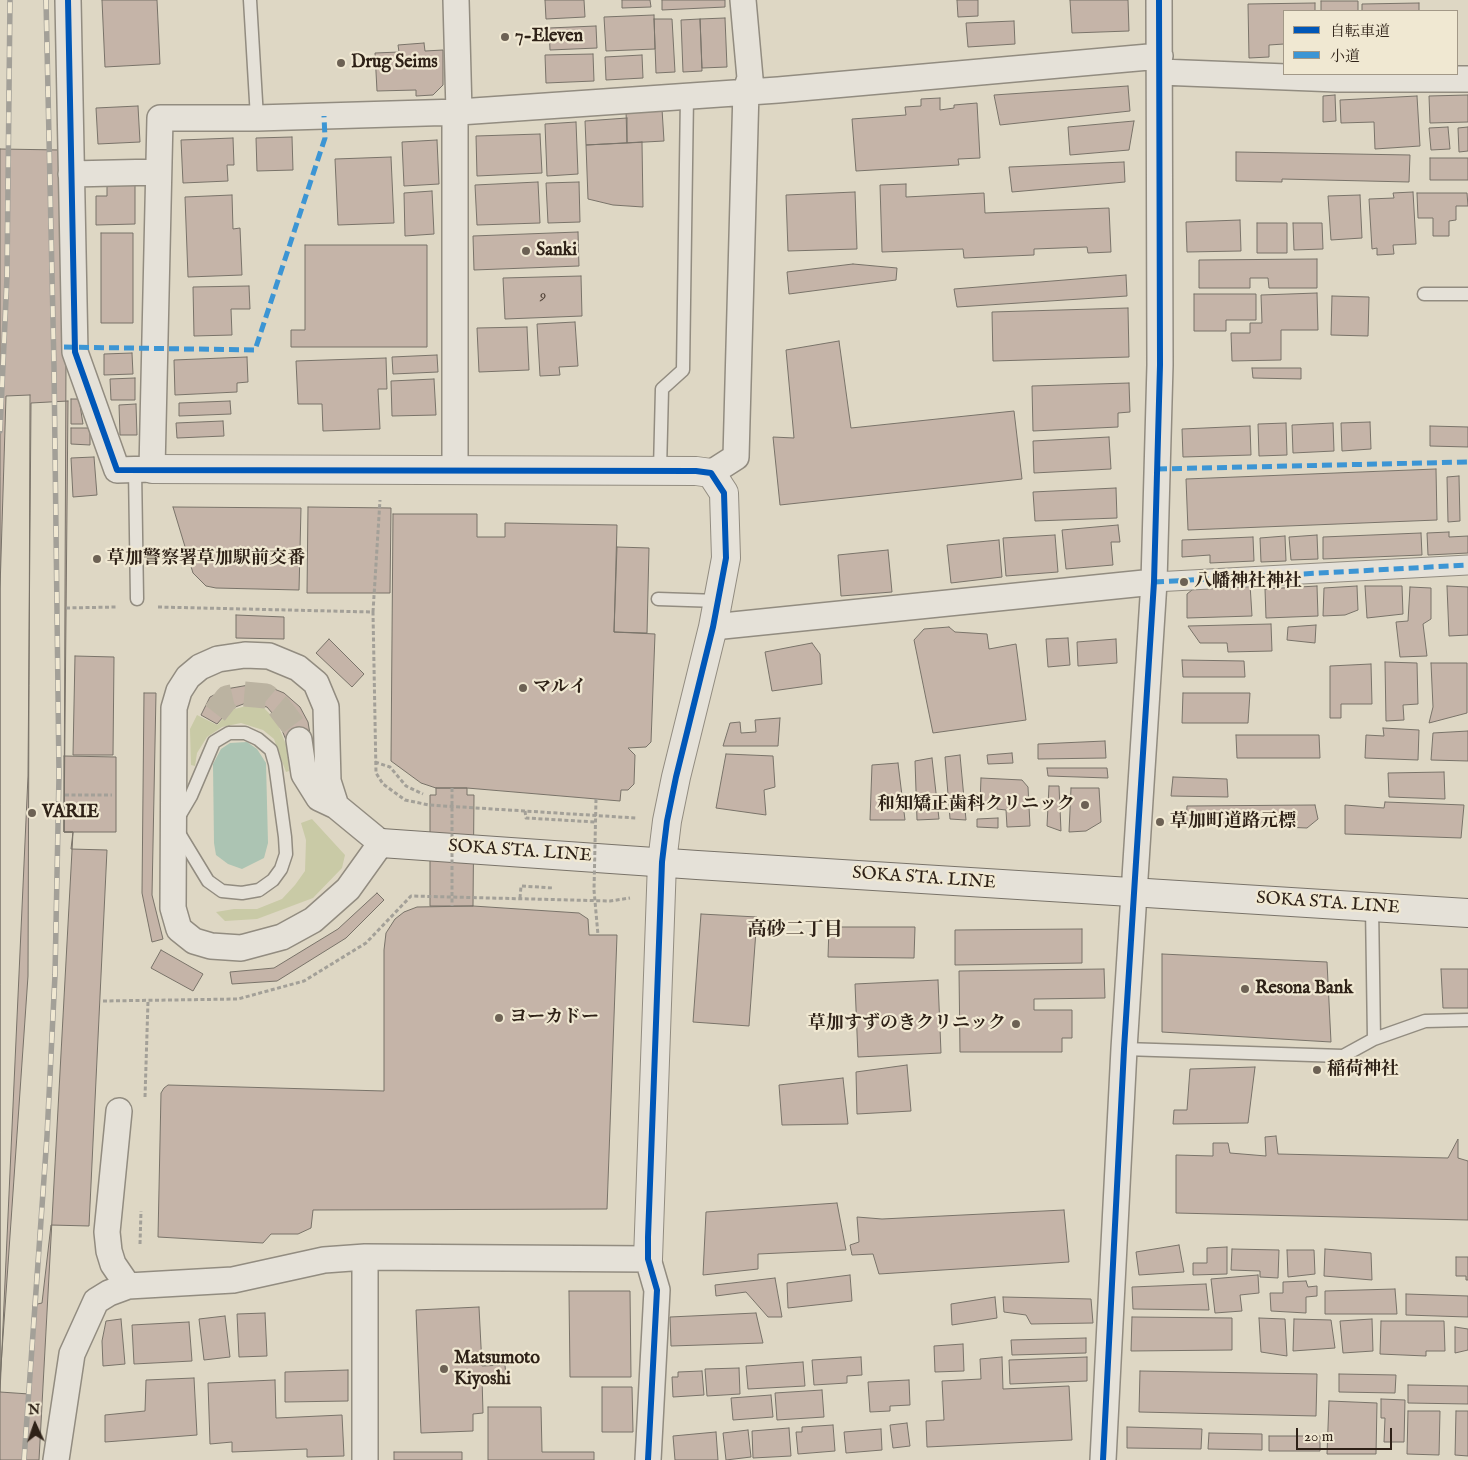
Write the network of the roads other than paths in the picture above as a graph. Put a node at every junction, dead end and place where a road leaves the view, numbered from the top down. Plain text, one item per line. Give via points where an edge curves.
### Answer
1 (68, 0) edge
2 (250, 0) edge
3 (456, 0) edge
4 (743, 0) edge
5 (1160, 0) edge
6 (1160, 64) junction
7 (1283, 74) edge
8 (1290, 75) edge
9 (1468, 79) edge
10 (746, 90) junction
11 (687, 96) junction
12 (457, 112) junction
13 (257, 118) junction
14 (158, 172) junction
15 (71, 174) junction
16 (1424, 294) dead end
17 (1468, 294) edge
18 (144, 469) junction
19 (455, 469) junction
20 (660, 470) junction
21 (711, 473) junction
22 (1468, 565) edge
23 (1154, 582) junction
24 (137, 599) dead end
25 (658, 599) dead end
26 (716, 614) junction
27 (299, 740) tunnel mouth
28 (336, 806) junction
29 (174, 825) junction
30 (381, 843) junction
31 (662, 862) junction
32 (1135, 892) junction
33 (1372, 906) junction
34 (1468, 913) edge
35 (1468, 1020) edge
36 (1374, 1039) junction
37 (1124, 1049) junction
38 (119, 1111) dead end
39 (365, 1257) junction
40 (648, 1259) junction
41 (128, 1286) junction
42 (56, 1460) edge
43 (365, 1460) edge
44 (648, 1460) edge
45 (1103, 1460) edge

1 - 15 street
2 - 13 lane
3 - 12 street
4 - 10 street via 750,78
5 - 6 street
6 - 7 street
6 - 10 street
6 - 23 street via 1160,365
8 - 9 street via 1337,79
10 - 11 street
10 - 21 street via 736,457
11 - 12 street
11 - 20 lane via 683,370 662,390
12 - 13 street
12 - 19 street
13 - 14 street via 160,118
14 - 15 street
14 - 18 street
15 - 18 street via 75,352 117,470
16 - 17 lane
18 - 19 street
18 - 24 lane
19 - 20 street
20 - 21 street
21 - 26 street via 724,492 726,558
22 - 23 street
23 - 26 street
23 - 32 street
25 - 26 lane
26 - 31 street via 676,777
27 - 28 street via 304,774 319,798
28 - 29 street via 328,780 326,707 316,683 298,668 269,656 245,655 218,659 200,667 179,691 174,708
28 - 30 street
29 - 29 lane via 191,796 214,742 229,733 245,733 258,738 270,750 275,764 286,854 273,880 259,890 242,894 222,891 208,882
29 - 30 street via 173,908 179,929 194,941 211,946 241,948 282,937 313,920 348,890
30 - 31 street, SOKA STA. LINE
31 - 32 street, SOKA STA. LINE
31 - 40 street
32 - 33 street, SOKA STA. LINE
32 - 37 street
33 - 34 street, SOKA STA. LINE
33 - 36 lane
35 - 36 lane via 1425,1021
36 - 37 lane via 1343,1056
37 - 45 street
38 - 41 street via 107,1232 113,1264
39 - 40 street
39 - 41 street via 324,1260 233,1280
39 - 43 street
40 - 44 street via 657,1290
41 - 42 street via 96,1301 72,1354

